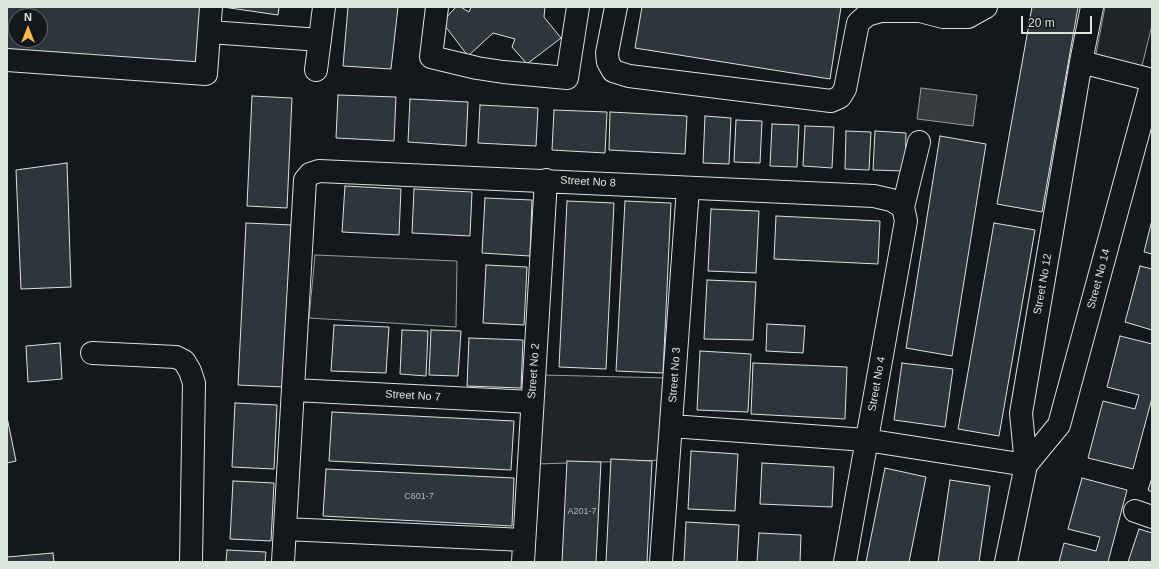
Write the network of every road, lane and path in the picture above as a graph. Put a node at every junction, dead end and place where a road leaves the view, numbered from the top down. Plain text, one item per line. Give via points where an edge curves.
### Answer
1 (211, 7) edge
2 (324, 7) edge
3 (437, 7) edge
4 (578, 7) edge
5 (616, 7) edge
6 (986, 7) edge
7 (1092, 7) edge
8 (210, 32) junction
9 (320, 40) junction
10 (7, 60) edge
11 (1081, 62) junction
12 (316, 70) dead end
13 (1152, 81) edge
14 (919, 142) dead end
15 (546, 180) junction
16 (688, 188) junction
17 (903, 207) junction
18 (92, 353) dead end
19 (294, 390) junction
20 (532, 402) junction
21 (671, 426) junction
22 (866, 440) junction
23 (1026, 465) junction
24 (285, 529) junction
25 (524, 540) junction
26 (191, 562) edge
27 (283, 562) edge
28 (523, 562) edge
29 (662, 562) edge
30 (845, 562) edge
31 (1006, 562) edge

1 - 8 street
2 - 9 street
3 - 4 street via 431,57 477,68 567,78
5 - 6 street via 607,53 613,71 629,76 831,101 840,97 845,89 858,23 867,15 881,11 920,11 943,17 968,17
7 - 11 street, Street No 12
8 - 9 street
8 - 10 street via 206,74
9 - 12 street
11 - 13 street
11 - 23 street, Street No 12 via 1021,413
13 - 23 street, Street No 14 via 1059,425
14 - 17 street, Street No 4
15 - 16 street, Street No 8
15 - 19 street, Street No 8 via 319,171 310,174 305,180
15 - 20 street, Street No 2
16 - 17 street, Street No 8 via 874,196 891,200
16 - 21 street, Street No 3
17 - 22 street, Street No 4 via 906,222
18 - 26 street via 176,357 184,361 190,370 194,383
19 - 20 street, Street No 7
19 - 24 street
20 - 25 street, Street No 2
21 - 22 street
21 - 29 street, Street No 3
22 - 23 street
22 - 30 street, Street No 4
23 - 31 street, Street No 12
24 - 25 street
24 - 27 street
25 - 28 street, Street No 2

